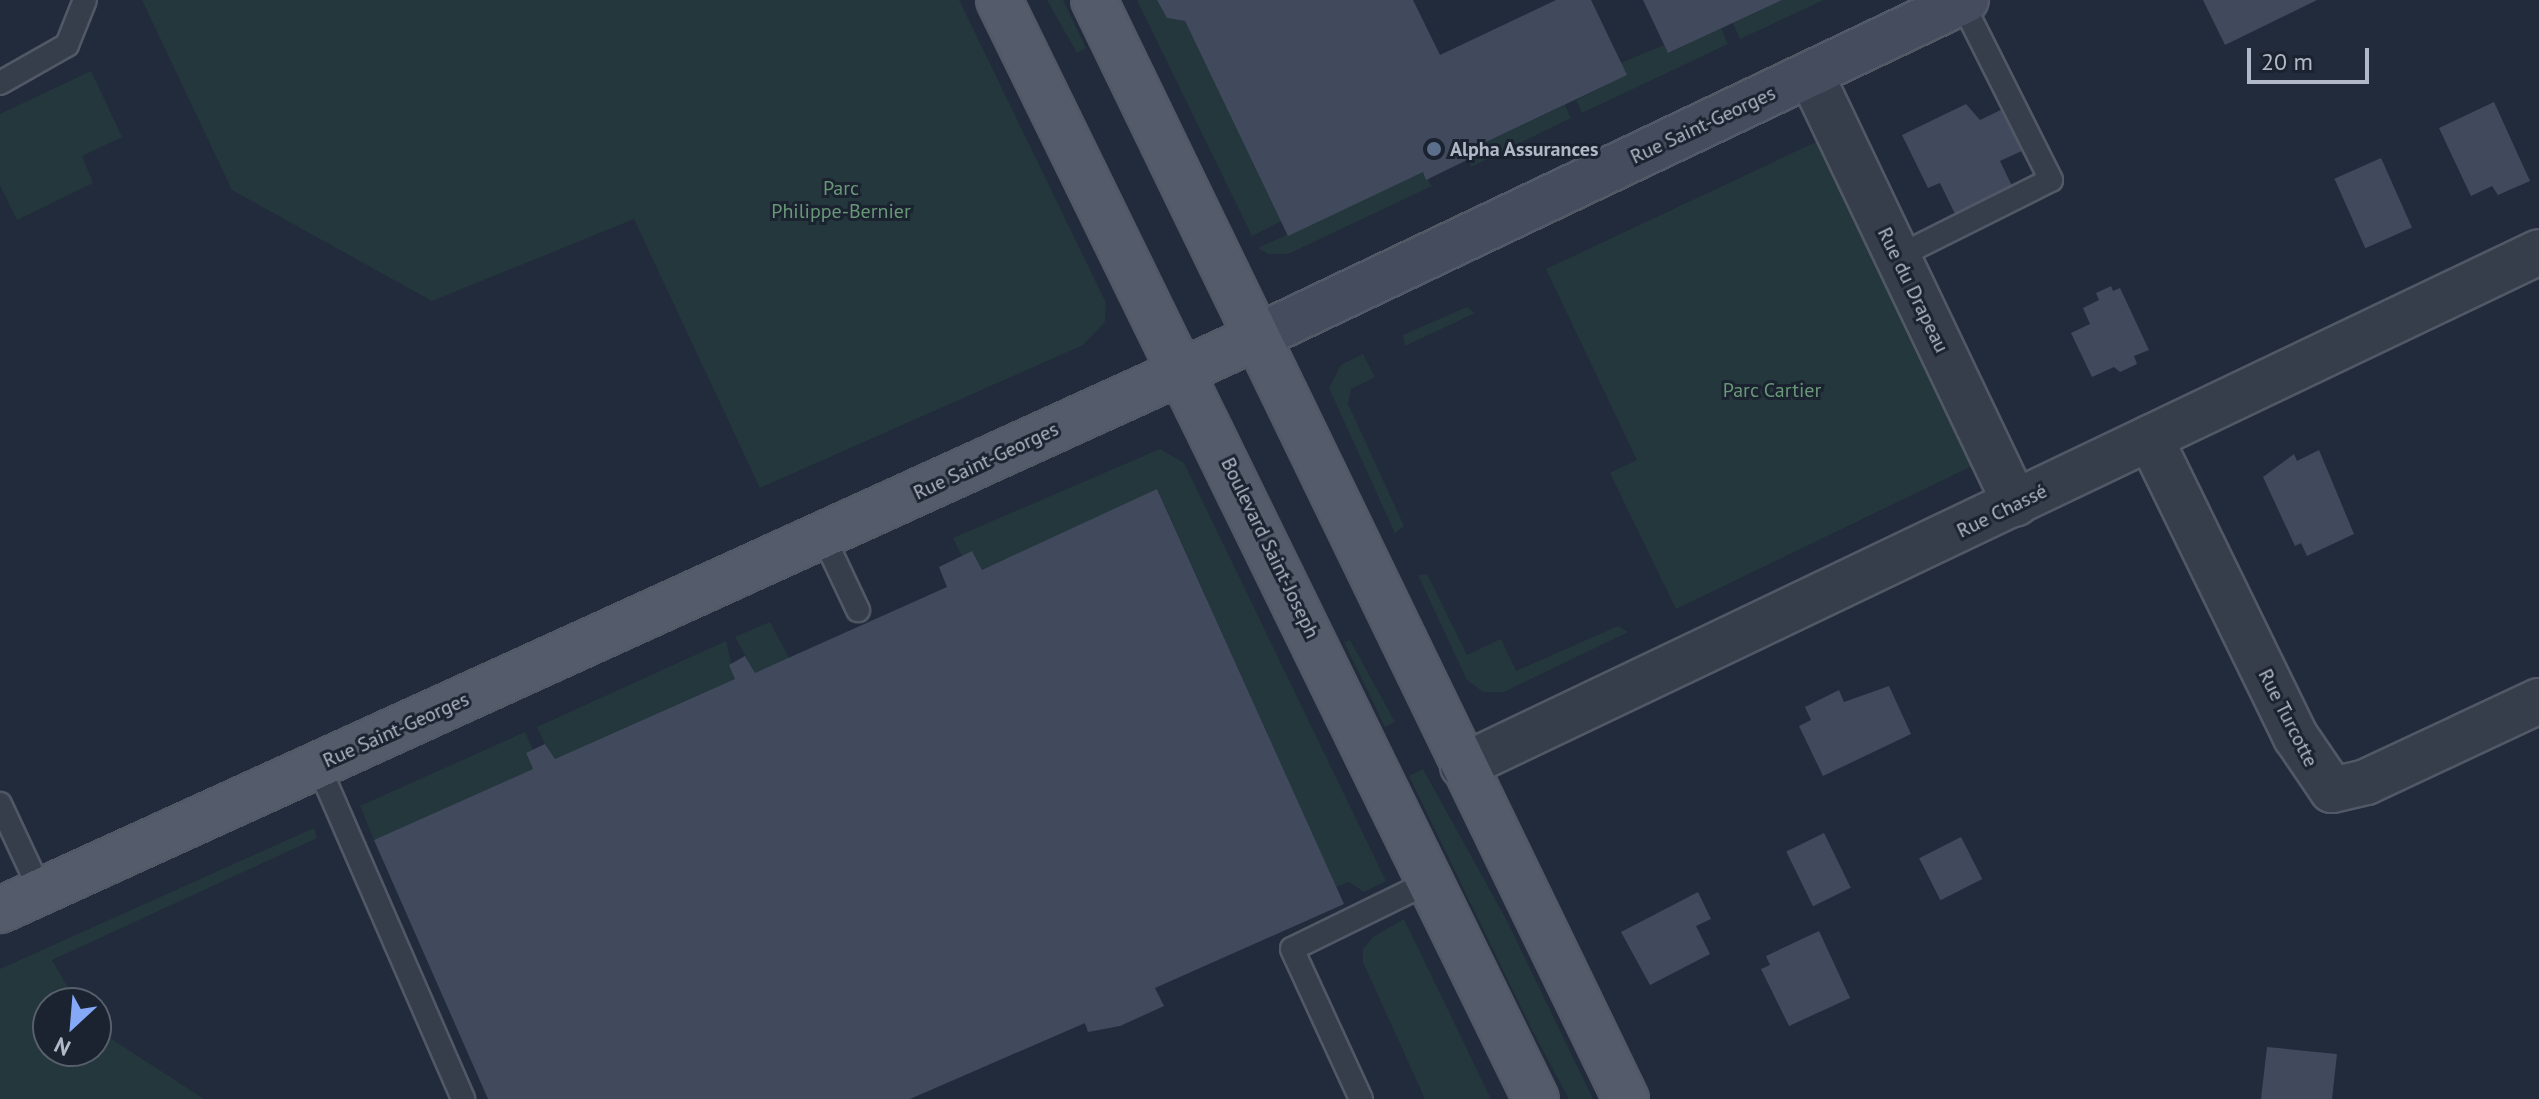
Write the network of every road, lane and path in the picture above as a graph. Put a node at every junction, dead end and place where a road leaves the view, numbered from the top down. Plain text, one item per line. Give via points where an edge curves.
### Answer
1 (85, 0) edge
2 (999, 0) edge
3 (1094, 0) edge
4 (1964, 1) edge
5 (1811, 75) junction
6 (0, 83) edge
7 (2539, 252) edge
8 (1897, 257) junction
9 (1255, 338) junction
10 (1184, 372) junction
11 (2150, 438) junction
12 (2016, 504) junction
13 (823, 536) junction
14 (858, 610) dead end
15 (2539, 701) edge
16 (318, 765) junction
17 (1463, 766) junction
18 (0, 804) edge
19 (1431, 881) junction
20 (41, 892) junction
21 (0, 910) edge
22 (463, 1099) edge
23 (1361, 1099) edge
24 (1536, 1099) edge
25 (1626, 1099) edge

1 - 6 lane via 67,45
2 - 10 main road, Boulevard Saint-Joseph
3 - 9 main road
4 - 5 street, Rue Saint-Georges
4 - 8 lane via 2051,180
5 - 8 street, Rue du Drapeau
5 - 9 street, Rue Saint-Georges
7 - 11 street, Rue Chassé
8 - 12 street, Rue du Drapeau
9 - 10 main road, Rue Saint-Georges
9 - 17 main road
10 - 13 main road, Rue Saint-Georges
10 - 19 main road, Boulevard Saint-Joseph
11 - 12 street, Rue Chassé
11 - 15 street, Rue Turcotte via 2303,750 2332,790 2353,788
12 - 17 street, Rue Chassé
13 - 14 lane
13 - 16 main road, Rue Saint-Georges
16 - 20 main road, Rue Saint-Georges
16 - 22 lane
17 - 25 main road
18 - 20 lane
19 - 23 lane via 1292,949
19 - 24 main road, Boulevard Saint-Joseph
20 - 21 main road, Rue Saint-Georges

